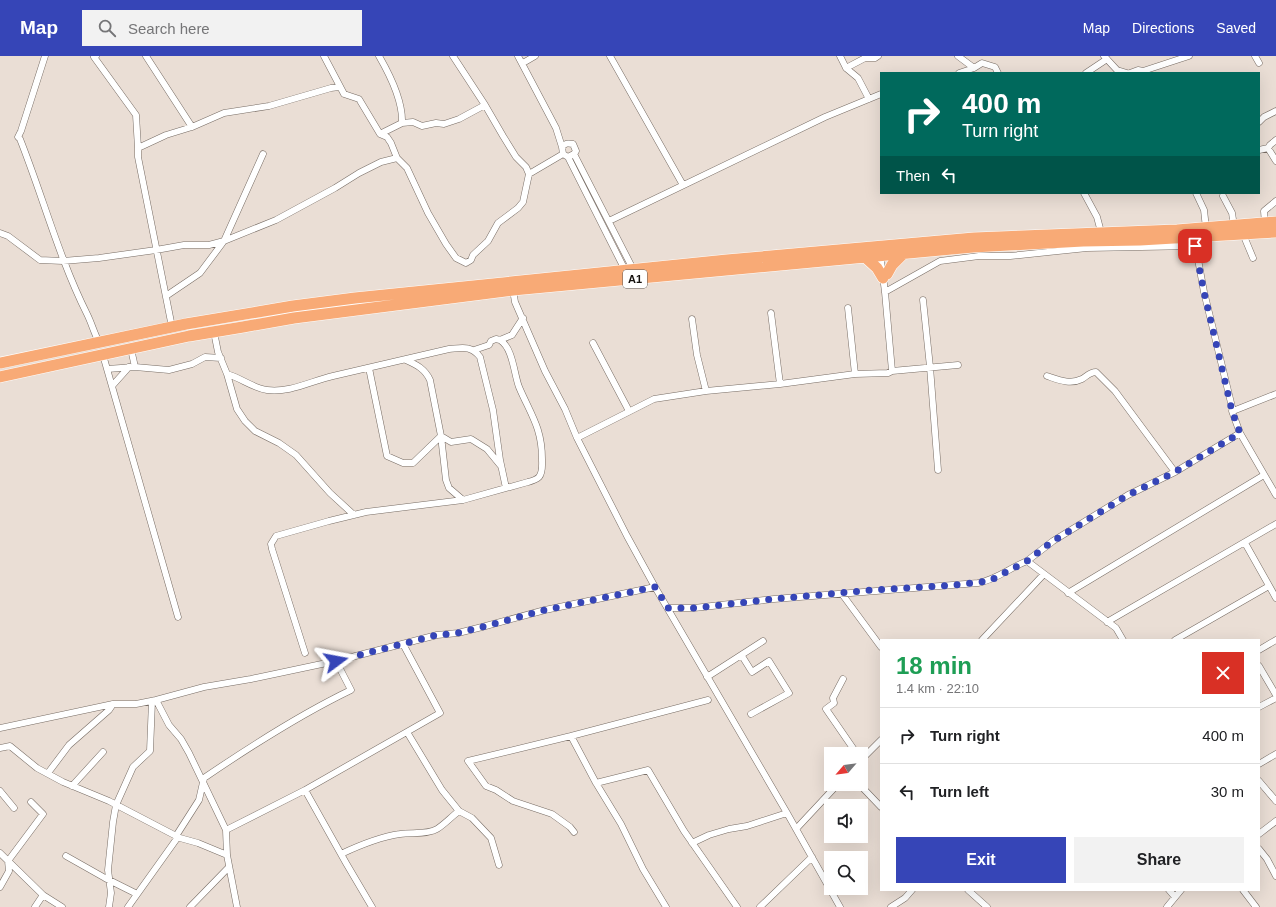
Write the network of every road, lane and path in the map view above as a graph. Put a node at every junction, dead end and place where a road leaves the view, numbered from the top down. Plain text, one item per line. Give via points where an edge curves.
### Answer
1 (45, 56) edge
2 (96, 56) edge
3 (146, 56) edge
4 (324, 56) edge
5 (379, 56) edge
6 (454, 56) edge
7 (518, 56) edge
8 (534, 56) edge
9 (610, 56) edge
10 (840, 56) edge
11 (878, 56) edge
12 (958, 56) edge
13 (1190, 56) edge
14 (1255, 56) edge
15 (1105, 58) edge
16 (522, 62) junction
17 (1259, 63) dead end
18 (846, 68) junction
19 (974, 68) junction
20 (962, 72) edge
21 (998, 72) edge
22 (1087, 72) edge
23 (1124, 72) edge
24 (1131, 72) edge
25 (1144, 72) edge
26 (339, 88) junction
27 (880, 94) edge
28 (869, 99) junction
29 (486, 105) junction
30 (1276, 111) edge
31 (1260, 121) edge
32 (402, 123) junction
33 (192, 127) junction
34 (556, 128) junction
35 (380, 134) junction
36 (1276, 140) edge
37 (569, 143) junction
38 (562, 147) junction
39 (138, 148) junction
40 (1268, 148) junction
41 (1260, 150) edge
42 (263, 154) dead end
43 (569, 155) junction
44 (397, 158) junction
45 (1276, 161) edge
46 (529, 174) junction
47 (683, 185) junction
48 (1085, 194) edge
49 (1196, 194) edge
50 (1223, 196) dead end
51 (1276, 201) edge
52 (609, 221) junction
53 (1270, 223) edge
54 (1234, 226) junction
55 (1206, 228) junction
56 (1100, 232) junction
57 (1276, 232) edge
58 (0, 233) edge
59 (1243, 234) junction
60 (224, 241) junction
61 (1195, 242) junction
62 (157, 250) junction
63 (882, 251) junction
64 (904, 253) junction
65 (866, 258) junction
66 (1253, 258) dead end
67 (63, 261) junction
68 (629, 270) junction
69 (885, 283) junction
70 (513, 290) junction
71 (166, 296) junction
72 (924, 300) dead end
73 (848, 308) dead end
74 (771, 313) dead end
75 (523, 318) junction
76 (692, 319) dead end
77 (172, 327) junction
78 (214, 332) junction
79 (131, 335) junction
80 (500, 340) junction
81 (99, 342) junction
82 (593, 343) dead end
83 (132, 348) junction
84 (474, 350) junction
85 (103, 355) junction
86 (221, 358) junction
87 (406, 360) junction
88 (0, 363) edge
89 (958, 364) dead end
90 (132, 367) junction
91 (930, 367) junction
92 (369, 368) junction
93 (107, 369) junction
94 (892, 371) junction
95 (227, 374) junction
96 (855, 374) junction
97 (0, 376) edge
98 (1048, 376) dead end
99 (780, 384) junction
100 (112, 386) junction
101 (706, 391) junction
102 (1276, 394) edge
103 (629, 411) junction
104 (1233, 411) junction
105 (1240, 433) junction
106 (441, 436) junction
107 (577, 438) junction
108 (501, 466) junction
109 (938, 470) dead end
110 (1175, 472) junction
111 (1264, 474) junction
112 (506, 488) junction
113 (1276, 495) edge
114 (462, 500) junction
115 (354, 515) junction
116 (1276, 524) edge
117 (1245, 543) junction
118 (1027, 561) junction
119 (1044, 574) junction
120 (1269, 586) junction
121 (655, 587) junction
122 (1068, 593) junction
123 (842, 594) junction
124 (1276, 598) edge
125 (668, 608) junction
126 (178, 617) dead end
127 (1107, 622) junction
128 (983, 639) edge
129 (1122, 639) edge
130 (1177, 639) edge
131 (1276, 640) edge
132 (763, 641) dead end
133 (402, 644) junction
134 (880, 646) edge
135 (1260, 649) edge
136 (305, 653) dead end
137 (742, 656) junction
138 (336, 661) junction
139 (1260, 668) edge
140 (707, 677) junction
141 (843, 679) dead end
142 (1276, 696) edge
143 (154, 700) junction
144 (708, 700) dead end
145 (113, 704) junction
146 (1260, 706) edge
147 (751, 714) dead end
148 (0, 728) edge
149 (408, 732) junction
150 (571, 736) junction
151 (880, 741) edge
152 (852, 747) edge
153 (1, 748) edge
154 (103, 752) dead end
155 (868, 753) edge
156 (1276, 754) edge
157 (1260, 763) edge
158 (48, 773) junction
159 (1260, 782) edge
160 (203, 783) junction
161 (596, 783) junction
162 (72, 786) junction
163 (305, 790) junction
164 (0, 791) edge
165 (831, 791) edge
166 (866, 791) edge
167 (1276, 801) edge
168 (31, 802) dead end
169 (116, 804) junction
170 (880, 806) edge
171 (14, 808) dead end
172 (459, 811) junction
173 (787, 813) junction
174 (1276, 821) edge
175 (796, 829) junction
176 (226, 830) junction
177 (574, 832) dead end
178 (1260, 833) edge
179 (177, 837) junction
180 (692, 843) junction
181 (1260, 850) edge
182 (0, 853) edge
183 (341, 854) junction
184 (226, 855) junction
185 (66, 856) dead end
186 (812, 858) junction
187 (8, 861) junction
188 (499, 865) dead end
189 (229, 867) junction
190 (1276, 876) edge
191 (110, 881) junction
192 (0, 887) edge
193 (911, 891) edge
194 (969, 891) edge
195 (1170, 891) edge
196 (1180, 891) edge
197 (1244, 891) edge
198 (137, 894) junction
199 (43, 895) junction
200 (1175, 897) junction
201 (1170, 906) edge
202 (35, 907) edge
203 (62, 907) edge
204 (109, 907) edge
205 (128, 907) edge
206 (190, 907) edge
207 (237, 907) edge
208 (372, 907) edge
209 (666, 907) edge
210 (737, 907) edge
211 (760, 907) edge
212 (840, 907) edge
213 (891, 907) edge
214 (987, 907) edge
215 (1256, 907) edge

1 - 67 street via 18,137
2 - 39 street via 94,57 136,115
3 - 33 street
4 - 26 street
5 - 32 street via 396,90
6 - 29 street
7 - 16 street
8 - 16 street
9 - 47 street
10 - 18 street
11 - 18 street via 865,58
12 - 19 street
13 - 25 street
14 - 17 street
15 - 22 street
15 - 23 street via 1117,70
16 - 34 street
18 - 28 street via 858,78
19 - 20 street
19 - 21 street via 982,64 995,67
24 - 25 street
26 - 33 street via 269,106 224,114
26 - 35 street via 344,94 359,99
27 - 28 street
28 - 47 street via 825,117
29 - 32 street via 444,124 422,126 413,122
29 - 46 street via 516,157
30 - 31 street
32 - 35 street
33 - 39 street
34 - 37 street
34 - 38 street
35 - 44 street via 387,137
36 - 40 street
37 - 38 street
37 - 43 street via 575,147
38 - 43 street via 562,151
39 - 62 street
40 - 41 street
40 - 45 street
42 - 60 street
43 - 46 street
43 - 52 street
43 - 68 street
44 - 46 street via 407,168 446,244 456,258 466,263 488,241 498,223 518,208
44 - 60 street via 381,162 359,173 276,220
47 - 52 street
48 - 56 street via 1098,217
49 - 55 street via 1204,210
50 - 54 street via 1232,213
51 - 53 street via 1264,212
52 - 68 street
53 - 54 highway, A1
54 - 55 highway, A1
55 - 56 highway, A1
56 - 63 highway, A1 via 974,238
57 - 59 highway, A1
58 - 67 street via 40,260
59 - 61 highway, A1
59 - 66 street
60 - 62 street via 209,245 184,244
60 - 71 street via 200,272
61 - 64 highway, A1 via 1069,242
61 - 69 street via 1087,248 1010,256 979,256 940,261
61 - 104 street via 1204,292
62 - 67 street
62 - 71 street
63 - 64 highway, A1
63 - 65 highway, A1
63 - 68 highway, A1
63 - 69 street
64 - 69 highway via 892,265
65 - 69 highway via 877,268
65 - 70 highway, A1
67 - 81 street
68 - 77 highway, A1 via 332,301
69 - 94 street
70 - 75 street via 515,302
70 - 78 highway, A1 via 294,318
71 - 77 street
72 - 91 street
73 - 96 street
74 - 99 street
75 - 80 street via 512,335
75 - 107 street
76 - 101 street via 696,355
77 - 79 highway, A1
78 - 83 highway, A1
78 - 86 street
79 - 81 highway, A1
79 - 83 highway
80 - 84 street via 496,339 489,345
80 - 112 street via 505,343 519,387 537,426 542,453 542,467 536,480
81 - 88 highway, A1
82 - 103 street
83 - 85 highway, A1
83 - 90 street
84 - 87 street via 467,347 449,349
84 - 108 street via 480,357 493,410
85 - 93 street
85 - 97 highway, A1
86 - 90 street via 205,357 192,364 169,370
86 - 95 street
87 - 92 street
87 - 106 street via 427,373
89 - 91 street
90 - 93 street
90 - 100 street
91 - 94 street
91 - 109 street
92 - 95 street via 279,390 258,388
92 - 106 street via 387,456 403,463 413,463
93 - 100 street
94 - 96 street
95 - 115 street via 237,409 245,421 255,431 279,442 296,455
96 - 99 street
98 - 110 street via 1072,382 1096,372 1115,390
99 - 101 street
100 - 126 street
101 - 103 street via 654,399
102 - 104 street
103 - 107 street
104 - 105 street
105 - 110 street
105 - 111 street
106 - 108 street via 451,442 471,439 487,449
106 - 114 street via 446,480 449,488
107 - 121 street
108 - 112 street
110 - 118 street via 1128,495 1053,541
111 - 113 street
111 - 122 street
112 - 114 street
114 - 115 street
115 - 136 street via 280,534 271,544
116 - 117 street
117 - 120 street
117 - 127 street
118 - 119 street
118 - 123 street via 989,581
119 - 122 street
119 - 128 street
120 - 124 street
120 - 130 street
121 - 125 street
121 - 133 street
122 - 127 street
123 - 125 street via 694,608
123 - 134 street
125 - 140 street
127 - 129 street via 1116,628
131 - 135 street
132 - 137 street
133 - 138 street
133 - 149 street via 440,713
137 - 140 street
137 - 147 street via 752,672 769,661 789,693
138 - 143 street via 204,687
138 - 160 street via 351,690 269,734 204,778
139 - 142 street
140 - 173 street
141 - 152 street via 833,698 834,704 826,709
142 - 146 street
143 - 145 street via 136,704
143 - 160 street via 181,739
143 - 169 street via 150,751 133,767
144 - 150 street
145 - 148 street
145 - 158 street via 69,745
149 - 163 street
149 - 172 street via 442,790
150 - 161 street
150 - 177 street via 468,761 486,786 513,801 552,814
151 - 155 street
153 - 158 street via 10,746 37,768
154 - 162 street
156 - 157 street
158 - 162 street
159 - 167 street
160 - 176 street
160 - 179 street via 199,800
161 - 180 street via 648,770
161 - 209 street
162 - 169 street
163 - 176 street
163 - 183 street
164 - 171 street
165 - 175 street
166 - 170 street
168 - 187 street via 43,814
169 - 179 street
169 - 191 street via 108,870
172 - 183 street via 436,830 381,837
172 - 188 street via 472,818 491,838
173 - 175 street
173 - 180 street via 709,835
174 - 178 street
175 - 186 street
176 - 184 street
179 - 184 street
179 - 198 street
180 - 210 street
181 - 190 street
182 - 187 street
183 - 208 street
184 - 189 street
185 - 191 street
186 - 211 street
186 - 212 street
187 - 192 street via 9,871
187 - 199 street
189 - 206 street
189 - 207 street
191 - 198 street
191 - 204 street
193 - 213 street
194 - 214 street
195 - 200 street
196 - 200 street
197 - 215 street
198 - 205 street
199 - 202 street
199 - 203 street
200 - 201 street

